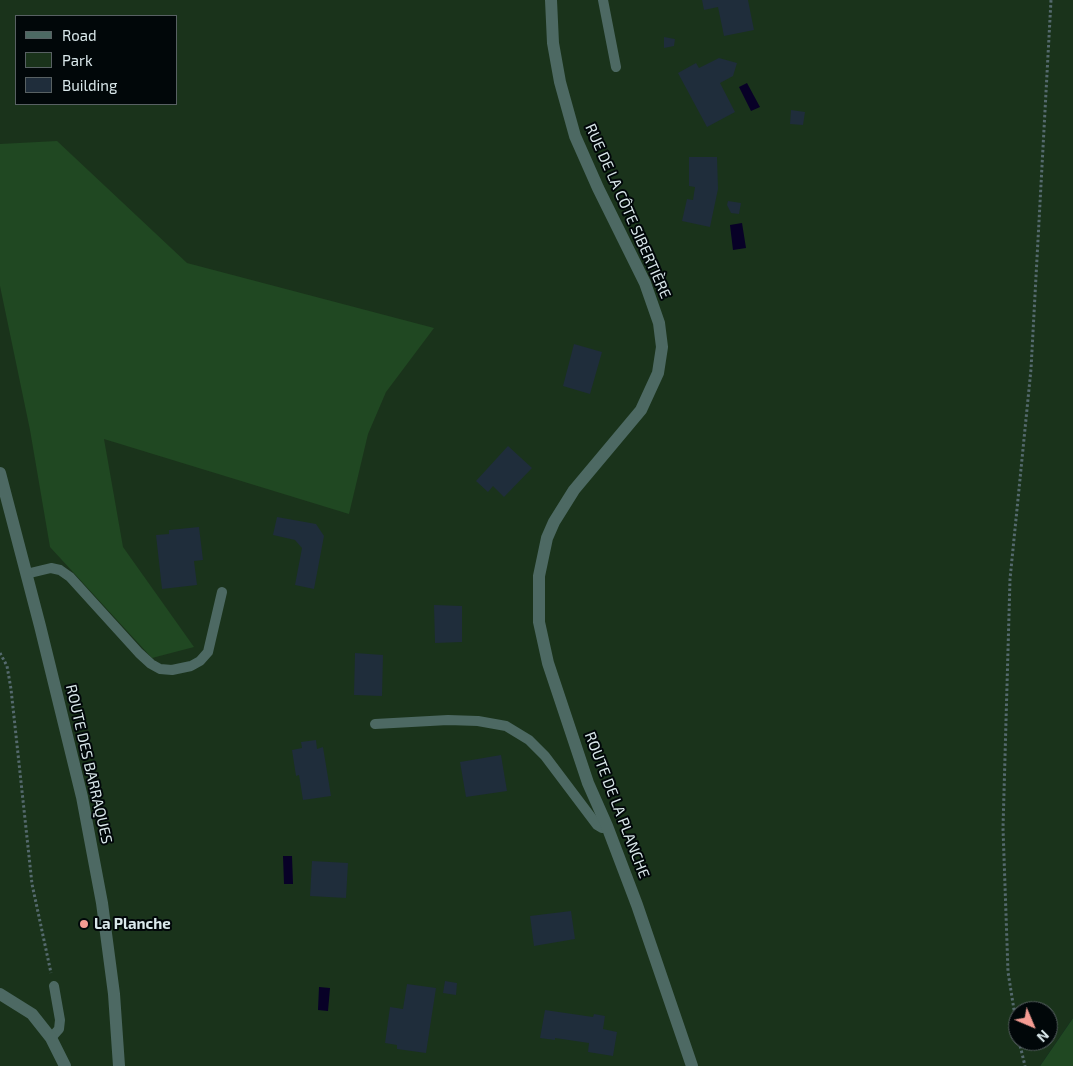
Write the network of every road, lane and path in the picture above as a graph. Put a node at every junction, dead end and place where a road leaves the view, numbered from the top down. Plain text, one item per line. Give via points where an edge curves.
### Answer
1 (551, 0) edge
2 (603, 0) edge
3 (1051, 0) edge
4 (616, 67) dead end
5 (0, 473) edge
6 (544, 551) joint
7 (26, 574) junction
8 (222, 592) dead end
9 (0, 653) edge
10 (375, 724) dead end
11 (607, 826) junction
12 (54, 986) joint
13 (0, 994) edge
14 (1013, 1001) edge
15 (51, 1038) junction
16 (1021, 1051) edge
17 (65, 1066) edge
18 (119, 1066) edge
19 (692, 1066) edge
20 (1025, 1066) edge

1 - 6 street, RUE DE LA CÔTE SIBERTIÈRE via 553,42 560,82 575,136 646,282 659,323 662,347 658,372 641,410 574,490 554,522
2 - 4 lane
3 - 14 path via 1032,369 1009,589 1003,828 1008,972
5 - 7 street, ROUTE DES BARRAQUES
6 - 11 street, ROUTE DE LA PLANCHE via 539,576 539,622 548,663 588,783
7 - 8 lane via 51,568 70,577 139,653 160,669 191,666 208,652
7 - 18 street, ROUTE DES BARRAQUES via 82,797 114,994
9 - 12 path via 7,666 11,689 32,884
10 - 11 lane via 448,720 506,726 529,740 545,756 597,825
11 - 19 street, ROUTE DE LA PLANCHE via 638,905
12 - 15 lane via 60,1020 59,1029
13 - 15 street via 32,1014
15 - 17 street
16 - 20 path

